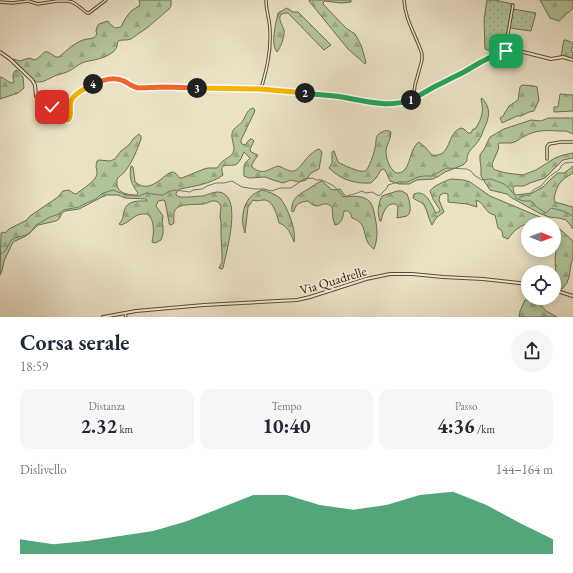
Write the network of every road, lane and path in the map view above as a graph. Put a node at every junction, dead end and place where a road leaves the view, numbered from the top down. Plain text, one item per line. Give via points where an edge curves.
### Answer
1 (106, 0) edge
2 (266, 0) edge
3 (404, 0) edge
4 (0, 2) edge
5 (513, 4) dead end
6 (505, 51) junction
7 (0, 52) edge
8 (573, 60) edge
9 (260, 89) junction
10 (412, 100) junction
11 (573, 142) edge
12 (547, 159) dead end
13 (521, 283) edge
14 (561, 292) edge
15 (573, 296) edge
16 (126, 313) junction
17 (103, 317) edge
18 (126, 317) edge

1 - 4 street via 89,13 67,1 38,4 28,1
2 - 9 street via 270,31 269,54
3 - 10 street via 407,18 422,55
5 - 6 street
6 - 8 street
6 - 10 street
7 - 9 street via 32,80 38,98 66,120 71,116 70,103 74,97 93,84 108,80 119,79 142,89
9 - 10 street via 379,103
11 - 12 street via 549,144
13 - 16 street, Via Quadrelle via 483,278 388,274 296,300 222,303
14 - 15 street
16 - 17 street, Via Quadrelle
16 - 18 street

